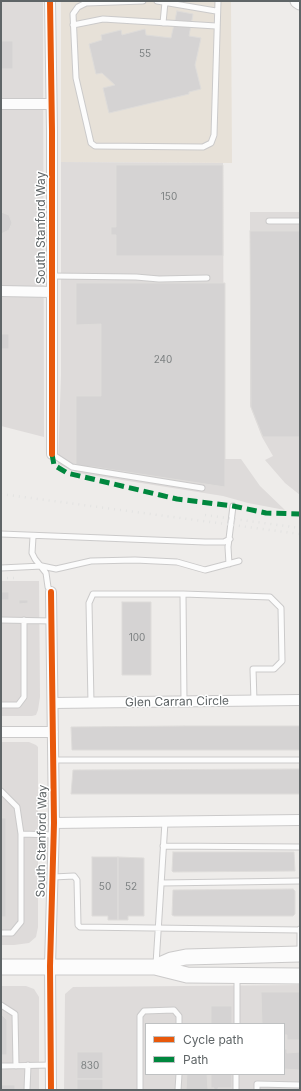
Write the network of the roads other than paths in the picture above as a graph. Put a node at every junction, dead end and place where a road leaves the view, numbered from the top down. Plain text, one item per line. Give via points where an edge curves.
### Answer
1 (50, 1) edge
2 (143, 1) edge
3 (157, 1) edge
4 (218, 1) edge
5 (297, 1) edge
6 (165, 2) junction
7 (300, 3) edge
8 (216, 11) junction
9 (163, 24) junction
10 (73, 25) junction
11 (216, 26) junction
12 (1, 104) edge
13 (51, 104) junction
14 (300, 220) edge
15 (269, 221) dead end
16 (52, 276) junction
17 (207, 278) dead end
18 (1, 291) edge
19 (52, 292) junction
20 (52, 454) joint
21 (202, 488) dead end
22 (233, 506) dead end
23 (1, 534) edge
24 (33, 537) junction
25 (230, 539) junction
26 (239, 562) dead end
27 (229, 564) junction
28 (42, 566) junction
29 (1, 568) edge
30 (51, 592) joint
31 (183, 594) junction
32 (1, 620) edge
33 (24, 620) junction
34 (52, 621) junction
35 (300, 700) edge
36 (254, 701) junction
37 (184, 702) junction
38 (53, 703) junction
39 (91, 703) junction
40 (1, 704) edge
41 (1, 732) edge
42 (53, 732) junction
43 (54, 760) junction
44 (300, 760) edge
45 (1, 791) edge
46 (300, 820) edge
47 (165, 822) junction
48 (54, 823) junction
49 (21, 834) junction
50 (54, 835) junction
51 (163, 846) junction
52 (300, 847) edge
53 (52, 877) junction
54 (300, 881) edge
55 (161, 883) junction
56 (158, 929) junction
57 (300, 929) edge
58 (1, 933) edge
59 (300, 954) edge
60 (50, 966) junction
61 (1, 967) edge
62 (156, 967) junction
63 (236, 976) junction
64 (300, 976) edge
65 (1, 1005) edge
66 (179, 1023) edge
67 (237, 1023) edge
68 (28, 1065) junction
69 (51, 1065) junction
70 (1, 1066) edge
71 (16, 1066) junction
72 (178, 1075) edge
73 (236, 1075) edge
74 (300, 1084) edge
75 (285, 1087) edge
76 (27, 1090) edge
77 (51, 1090) edge
78 (140, 1090) edge
79 (178, 1090) edge
80 (236, 1090) edge
81 (257, 1090) edge

1 - 13 street, South Stanford Way
2 - 10 lane via 86,3 78,7 73,14
3 - 6 lane
4 - 8 lane
5 - 7 street
6 - 8 lane
6 - 9 lane
8 - 11 lane
9 - 10 lane via 103,19
9 - 11 lane
10 - 11 lane via 76,78 91,143 95,146 203,147 211,143 214,135
12 - 13 street
13 - 16 street, South Stanford Way
14 - 15 lane
16 - 17 lane
16 - 19 street, South Stanford Way
18 - 19 street
19 - 20 street, South Stanford Way
20 - 21 lane via 72,467
22 - 25 lane
23 - 24 lane
24 - 25 lane via 205,542 224,542
24 - 28 lane via 32,553
25 - 27 lane
26 - 27 lane
27 - 28 lane via 205,570 177,562 135,560 91,561 56,569
28 - 29 lane
28 - 30 lane
30 - 34 street, South Stanford Way
31 - 36 lane via 270,597 281,608 282,661 274,669 254,669
31 - 37 lane
31 - 39 lane via 93,594 89,603
32 - 33 lane
33 - 34 lane
33 - 40 lane via 24,697 18,704
34 - 38 street, South Stanford Way
35 - 36 street, Glen Carran Circle
36 - 37 street, Glen Carran Circle
37 - 39 street, Glen Carran Circle
38 - 39 street, Glen Carran Circle
38 - 42 street, South Stanford Way
41 - 42 street
42 - 43 street, South Stanford Way
43 - 44 lane
43 - 48 street, South Stanford Way
45 - 49 lane via 17,807
46 - 47 street
47 - 48 street
47 - 51 lane
48 - 50 street, South Stanford Way
49 - 50 lane
49 - 58 lane via 21,922 12,933
50 - 53 street, South Stanford Way
51 - 52 lane
51 - 55 lane
53 - 56 lane via 74,876 77,880 80,927
53 - 60 street, South Stanford Way
54 - 55 lane
55 - 56 lane
56 - 57 lane
56 - 62 lane
57 - 59 lane
59 - 62 main road via 186,957
60 - 61 main road
60 - 62 main road
60 - 69 street, South Stanford Way
62 - 63 main road via 187,975
63 - 64 main road
63 - 67 lane
65 - 71 lane via 15,1014
66 - 78 lane via 179,1016 174,1010 144,1011 140,1016
68 - 69 lane
68 - 71 lane
68 - 76 lane
69 - 77 street, South Stanford Way
70 - 71 lane
72 - 79 lane
73 - 80 lane
74 - 75 lane
75 - 81 lane via 257,1084

